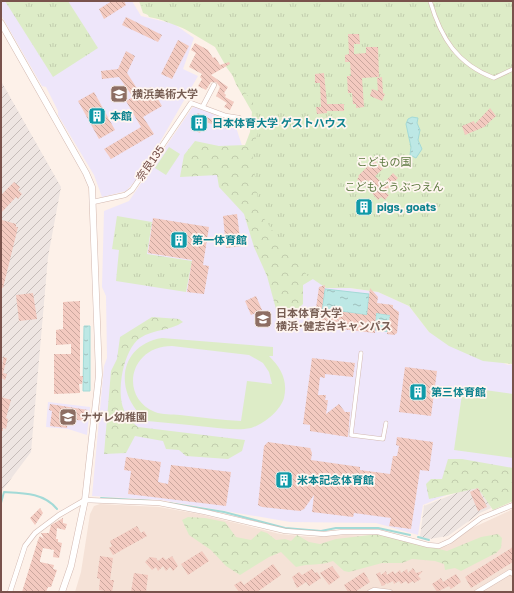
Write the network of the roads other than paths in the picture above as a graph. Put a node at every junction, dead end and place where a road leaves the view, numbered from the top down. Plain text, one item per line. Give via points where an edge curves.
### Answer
1 (430, 1) edge
2 (1, 24) edge
3 (513, 69) edge
4 (214, 85) dead end
5 (203, 106) junction
6 (238, 118) dead end
7 (93, 202) junction
8 (361, 353) dead end
9 (386, 423) dead end
10 (85, 500) junction
11 (513, 505) edge
12 (513, 574) edge
13 (10, 592) edge
14 (62, 592) edge
15 (370, 592) edge
16 (390, 592) edge
17 (477, 592) edge

1 - 3 street via 448,43 458,56 494,78
2 - 7 street via 86,173 92,187
4 - 5 street
5 - 6 street
5 - 7 street, 奈良135 via 191,103 132,190 125,195
7 - 10 street via 99,372
8 - 9 street via 352,435 383,439
10 - 11 street via 159,503 285,532 378,532 439,546 481,518
10 - 13 street via 35,533 25,546
10 - 14 street via 71,566
12 - 17 street via 510,572
15 - 16 street

